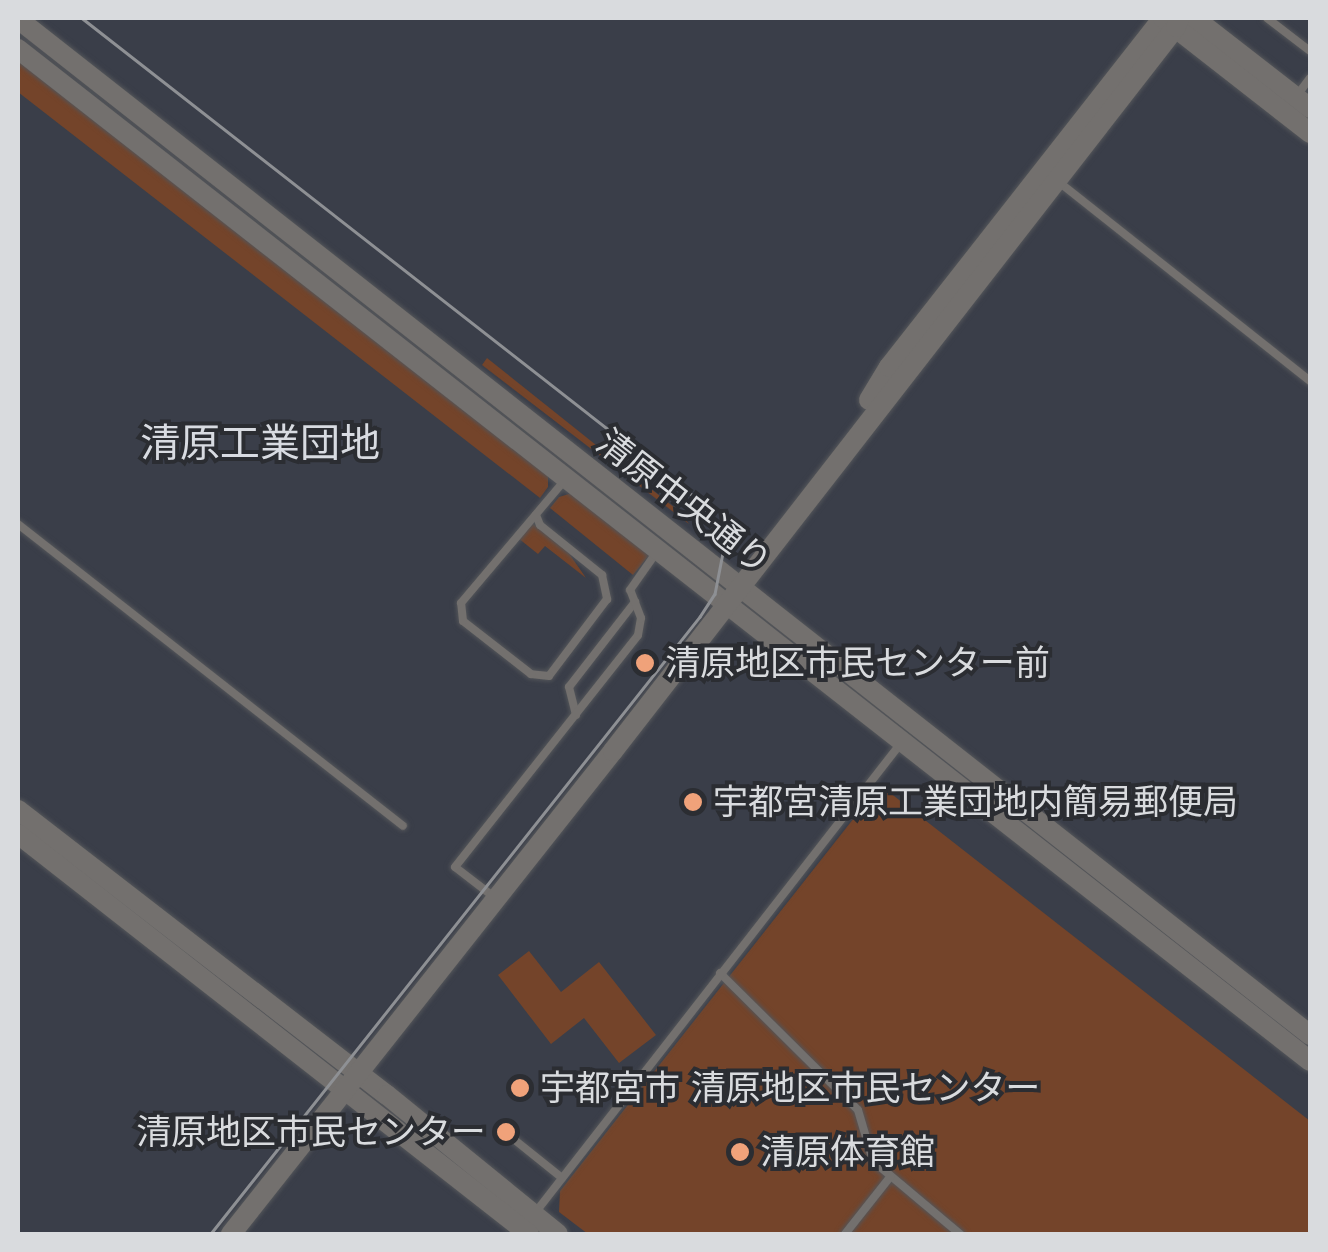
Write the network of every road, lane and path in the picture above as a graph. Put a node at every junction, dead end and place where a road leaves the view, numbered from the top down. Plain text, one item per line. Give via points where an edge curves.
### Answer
1 (1267, 18) edge
2 (18, 19) edge
3 (1178, 20) edge
4 (18, 49) edge
5 (1310, 51) edge
6 (1310, 78) edge
7 (1303, 103) edge
8 (1310, 133) edge
9 (1056, 180) junction
10 (1310, 381) edge
11 (825, 475) junction
12 (566, 478) junction
13 (536, 515) junction
14 (18, 524) edge
15 (658, 550) junction
16 (733, 595) junction
17 (634, 602) junction
18 (576, 716) junction
19 (910, 731) junction
20 (18, 810) edge
21 (403, 826) dead end
22 (18, 834) edge
23 (494, 898) junction
24 (720, 974) junction
25 (1310, 1035) edge
26 (1310, 1061) edge
27 (358, 1072) junction
28 (344, 1091) junction
29 (516, 1141) dead end
30 (562, 1178) junction
31 (890, 1178) junction
32 (529, 1226) edge
33 (231, 1234) edge
34 (558, 1234) edge
35 (845, 1234) edge
36 (960, 1234) edge

1 - 5 lane
2 - 16 street, 清原中央通り
3 - 7 street
3 - 8 street
3 - 9 street
3 - 11 street via 889,367
4 - 12 street, 清原中央通り
6 - 7 lane
9 - 10 lane
9 - 11 street
11 - 16 street
12 - 13 lane
12 - 15 street, 清原中央通り
13 - 13 lane via 600,572 607,599 548,676 532,674 463,621 461,603
14 - 21 lane
15 - 16 street, 清原中央通り
15 - 17 lane via 631,586
16 - 19 street, 清原中央通り
16 - 23 street
17 - 18 lane via 638,634
17 - 18 lane via 569,687
18 - 23 lane via 455,867
19 - 24 lane
19 - 25 street, 清原中央通り
19 - 26 street, 清原中央通り
20 - 27 street
22 - 28 street
23 - 27 street
24 - 30 lane
24 - 31 lane via 858,1110 873,1162
27 - 28 street
27 - 32 street
28 - 32 street
28 - 33 street
29 - 30 lane
30 - 32 lane
31 - 35 lane
31 - 36 lane
32 - 34 street

